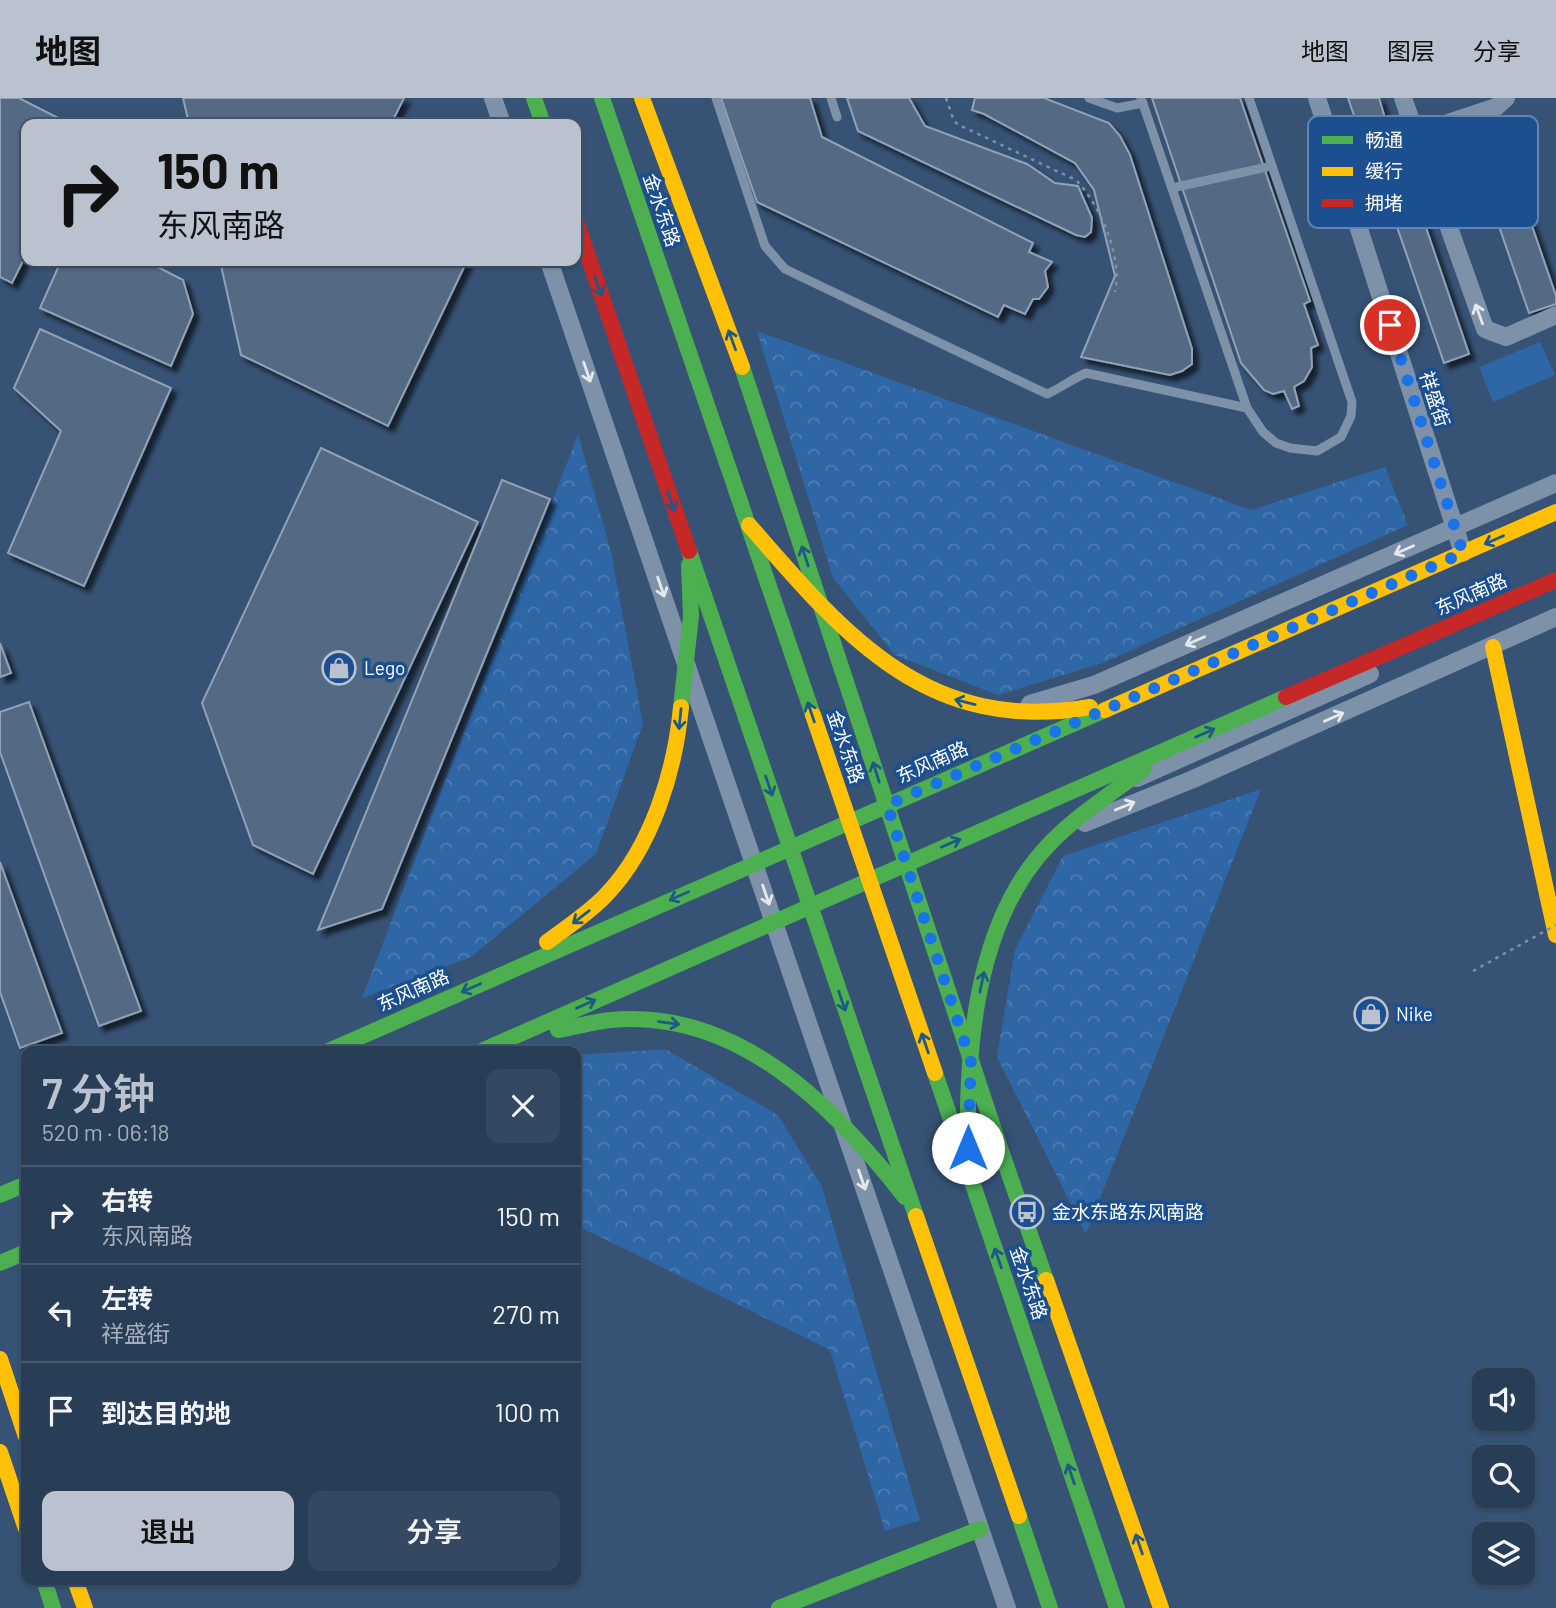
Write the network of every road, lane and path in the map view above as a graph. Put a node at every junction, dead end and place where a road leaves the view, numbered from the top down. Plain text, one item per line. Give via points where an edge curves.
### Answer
1 (494, 98) edge
2 (534, 98) edge
3 (602, 98) edge
4 (642, 98) edge
5 (716, 98) edge
6 (831, 98) edge
7 (946, 98) edge
8 (1089, 98) edge
9 (1249, 98) edge
10 (1317, 98) edge
11 (1403, 98) edge
12 (1506, 98) edge
13 (1142, 101) edge
14 (1323, 116) edge
15 (1409, 116) edge
16 (1468, 116) edge
17 (837, 117) dead end
18 (500, 119) edge
19 (541, 119) edge
20 (1272, 166) junction
21 (1172, 188) junction
22 (1359, 228) edge
23 (1449, 228) edge
24 (581, 236) edge
25 (551, 266) edge
26 (1115, 292) dead end
27 (1556, 316) edge
28 (1247, 408) junction
29 (1556, 483) edge
30 (1556, 512) edge
31 (747, 523) junction
32 (1454, 528) junction
33 (689, 553) junction
34 (1463, 553) junction
35 (1556, 580) edge
36 (1556, 588) edge
37 (820, 603) junction
38 (1556, 617) edge
39 (1493, 647) junction
40 (685, 657) junction
41 (1399, 659) joint
42 (1129, 699) junction
43 (1012, 709) junction
44 (1170, 748) junction
45 (1126, 783) junction
46 (887, 805) junction
47 (1003, 820) junction
48 (849, 822) junction
49 (1062, 832) junction
50 (790, 848) junction
51 (755, 863) junction
52 (906, 863) junction
53 (869, 879) junction
54 (809, 905) junction
55 (775, 921) junction
56 (1556, 925) edge
57 (1556, 935) edge
58 (1473, 971) dead end
59 (505, 973) junction
60 (340, 1046) edge
61 (494, 1046) edge
62 (501, 1046) edge
63 (971, 1062) junction
64 (843, 1125) junction
65 (968, 1172) junction
66 (21, 1186) edge
67 (0, 1195) edge
68 (912, 1207) junction
69 (21, 1253) edge
70 (0, 1263) edge
71 (0, 1359) edge
72 (21, 1422) edge
73 (0, 1452) edge
74 (21, 1514) edge
75 (980, 1530) junction
76 (46, 1585) edge
77 (77, 1585) edge
78 (53, 1608) edge
79 (85, 1608) edge
80 (779, 1608) edge
81 (1007, 1608) edge
82 (1050, 1608) edge
83 (1117, 1608) edge
84 (1161, 1608) edge

1 - 18 street
2 - 19 main road
3 - 31 main road, 金水东路
37 -> 4 main road via 749,387
5 - 28 lane via 765,246 785,269 1047,394 1086,373
6 - 17 lane
7 - 26 path via 959,125 1076,180 1090,195 1112,249
8 - 13 lane via 1116,108
9 - 20 lane
10 - 14 street, 祥盛街
11 - 15 street
12 - 16 street via 1496,107
13 - 21 lane
20 - 21 lane
20 - 28 lane via 1352,402 1351,416 1341,437 1317,452 1276,443
21 - 28 lane
22 - 32 street, 祥盛街
27 -> 23 street via 1506,337 1485,329
24 -> 33 main road
25 -> 40 street
29 - 32 street
30 -> 34 main road, 东风南路
31 - 37 main road
48 -> 31 main road, 金水东路
32 - 34 street, 祥盛街
32 -> 43 street via 1094,685
33 - 40 main road via 691,616
33 -> 50 main road
34 - 42 main road, 东风南路
44 -> 35 main road, 东风南路
36 - 41 main road
43 -> 37 main road via 961,702 904,676 872,653
46 -> 37 main road
38 - 39 street
49 -> 39 street
39 - 57 main road
40 - 51 street
40 -> 59 main road via 678,739 660,802 626,870 583,916
41 - 45 street
42 - 43 main road via 1070,711
42 - 46 main road, 东风南路
44 - 45 main road
44 - 47 main road, 东风南路
45 - 47 street
45 - 49 main road
46 - 48 main road, 东风南路
46 - 52 main road
52 -> 47 main road, 东风南路
48 - 50 main road, 东风南路
48 - 53 main road, 金水东路
63 -> 49 main road via 978,1003 993,942 1026,875
50 - 51 main road, 东风南路
50 - 54 main road
51 -> 55 street
51 -> 59 main road, 东风南路
52 - 53 main road, 东风南路
52 - 63 main road
53 - 54 main road, 东风南路
65 -> 53 main road, 金水东路
54 - 55 main road, 东风南路
54 -> 68 main road
61 -> 55 main road, 东风南路
55 - 64 street
56 - 58 path, bridge
59 -> 60 main road, 东风南路
62 -> 64 main road via 581,1023 646,1020 681,1025 743,1046 794,1079
63 - 65 main road
84 -> 63 main road
64 - 68 main road
64 -> 75 street
83 -> 65 main road, 金水东路
66 - 67 main road
68 - 82 main road
69 - 70 main road
71 - 72 main road
73 - 74 main road
75 - 80 main road
75 - 81 street
76 - 78 main road
77 - 79 main road

